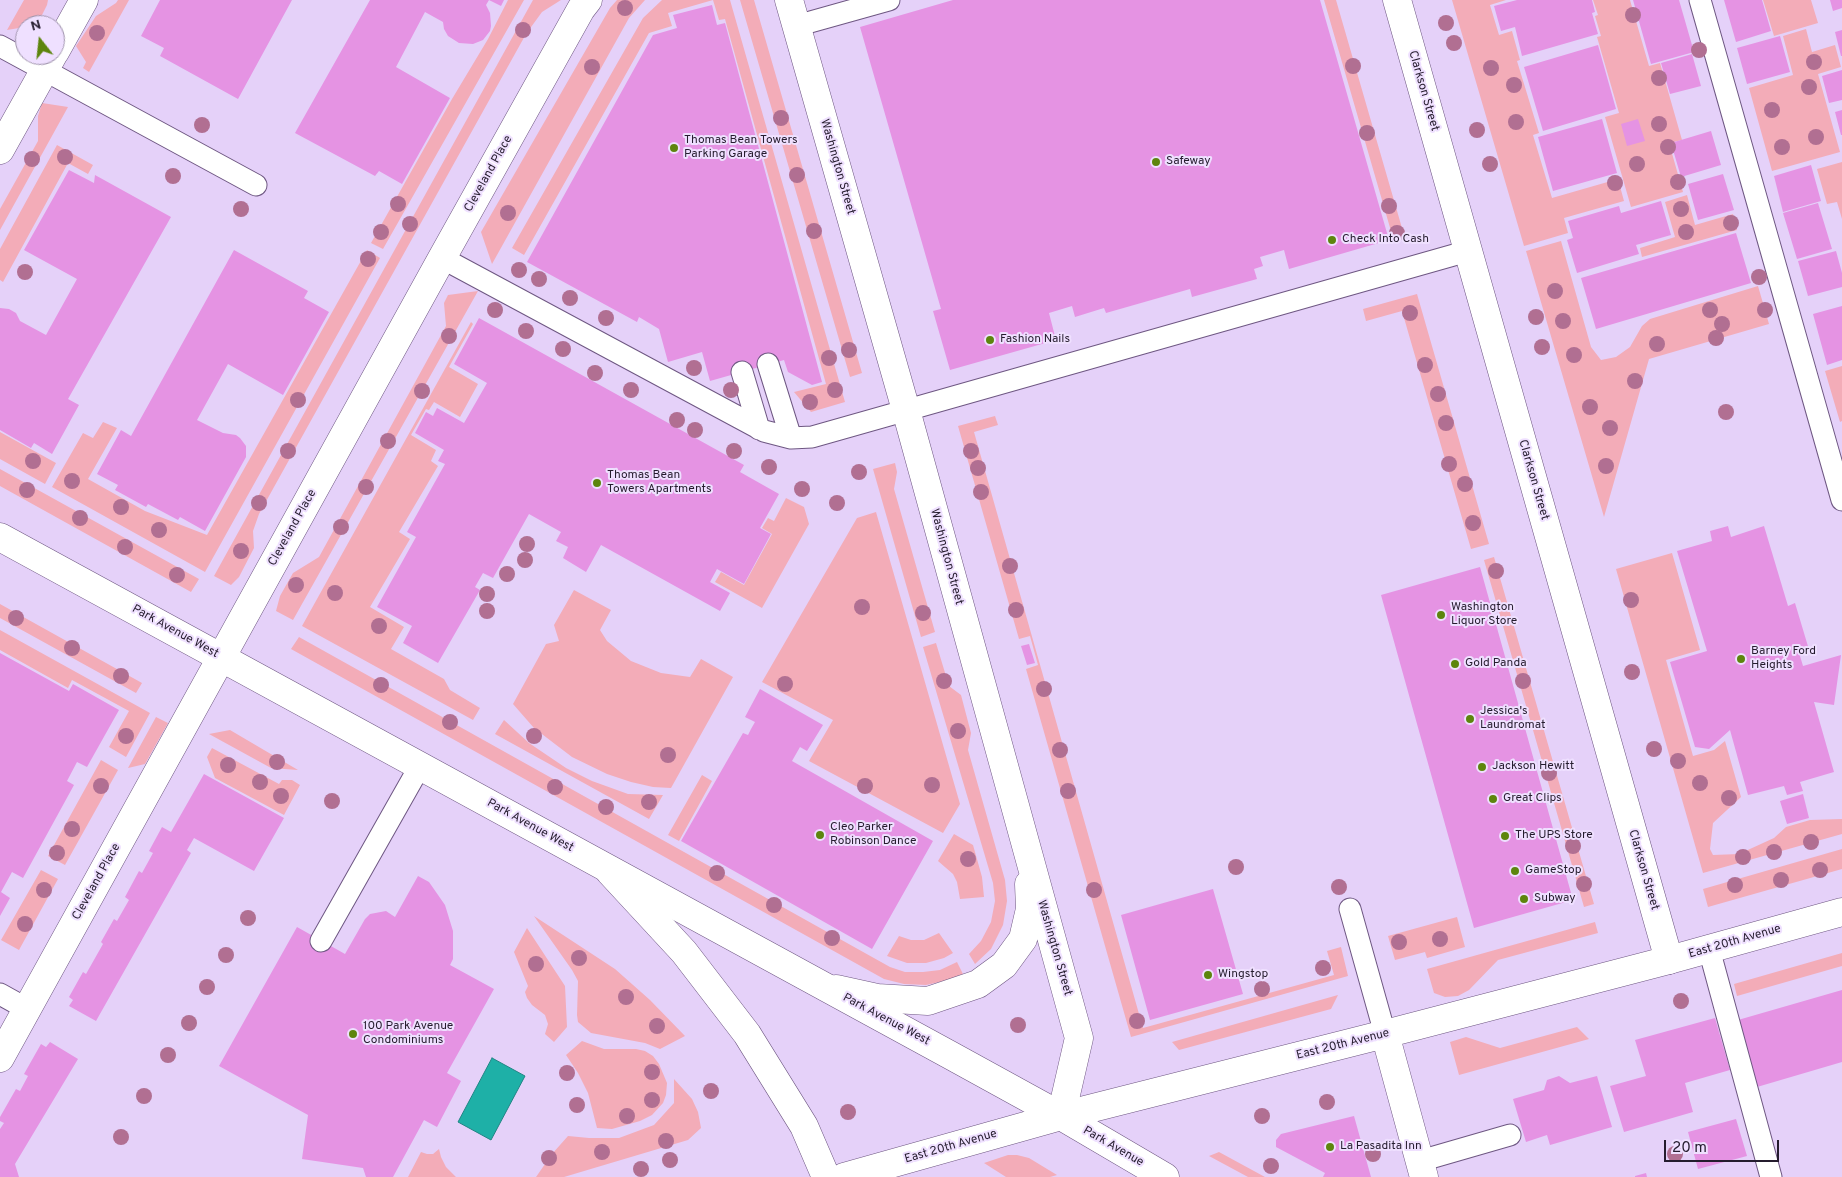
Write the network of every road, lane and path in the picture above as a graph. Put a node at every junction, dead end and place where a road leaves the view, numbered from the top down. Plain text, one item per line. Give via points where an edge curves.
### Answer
1 (84, 0) edge
2 (588, 0) edge
3 (789, 0) edge
4 (889, 0) edge
5 (1397, 0) edge
6 (1700, 0) edge
7 (796, 26) junction
8 (65, 34) edge
9 (0, 46) edge
10 (15, 50) edge
11 (48, 65) edge
12 (61, 65) edge
13 (0, 150) edge
14 (256, 185) dead end
15 (1468, 251) junction
16 (442, 258) junction
17 (768, 364) dead end
18 (742, 372) dead end
19 (906, 410) junction
20 (759, 429) junction
21 (791, 438) junction
22 (1842, 500) edge
23 (0, 537) edge
24 (221, 658) junction
25 (420, 766) junction
26 (1028, 852) junction
27 (608, 869) junction
28 (1350, 909) dead end
29 (1842, 912) edge
30 (321, 941) dead end
31 (1709, 949) junction
32 (1669, 960) junction
33 (820, 985) junction
34 (0, 994) edge
35 (27, 1009) junction
36 (1385, 1034) junction
37 (0, 1058) edge
38 (1061, 1116) junction
39 (1510, 1135) dead end
40 (1422, 1169) edge
41 (826, 1177) edge
42 (844, 1177) edge
43 (1164, 1177) edge
44 (1771, 1177) edge

1 - 8 street
2 - 16 street, Cleveland Place
3 - 7 street, Washington Street
4 - 7 lane
5 - 15 street, Clarkson Street
6 - 22 lane
7 - 19 street, Washington Street
9 - 10 lane
11 - 13 street
12 - 14 lane
15 - 19 lane
15 - 32 street, Clarkson Street
16 - 20 lane
16 - 24 street, Cleveland Place
17 - 21 lane
18 - 20 lane
19 - 21 lane via 812,437
19 - 26 street, Washington Street
20 - 21 lane
23 - 24 street, Park Avenue West
24 - 25 street, Park Avenue West
24 - 35 street, Cleveland Place
25 - 27 street, Park Avenue West
25 - 30 lane
26 - 33 street via 1030,909 1023,939 1004,965 978,984 928,1001 878,998
26 - 38 street, Washington Street via 1079,1038
27 - 33 street, Park Avenue West
27 - 41 street via 684,952 747,1034 800,1118
28 - 36 lane
29 - 31 street, East 20th Avenue
31 - 32 street, East 20th Avenue
31 - 44 lane
32 - 36 street, East 20th Avenue
33 - 38 street, Park Avenue West
34 - 35 lane
35 - 37 street, Cleveland Place
36 - 38 street, East 20th Avenue
36 - 40 street
38 - 42 street, East 20th Avenue
38 - 43 street, Park Avenue
39 - 40 lane

